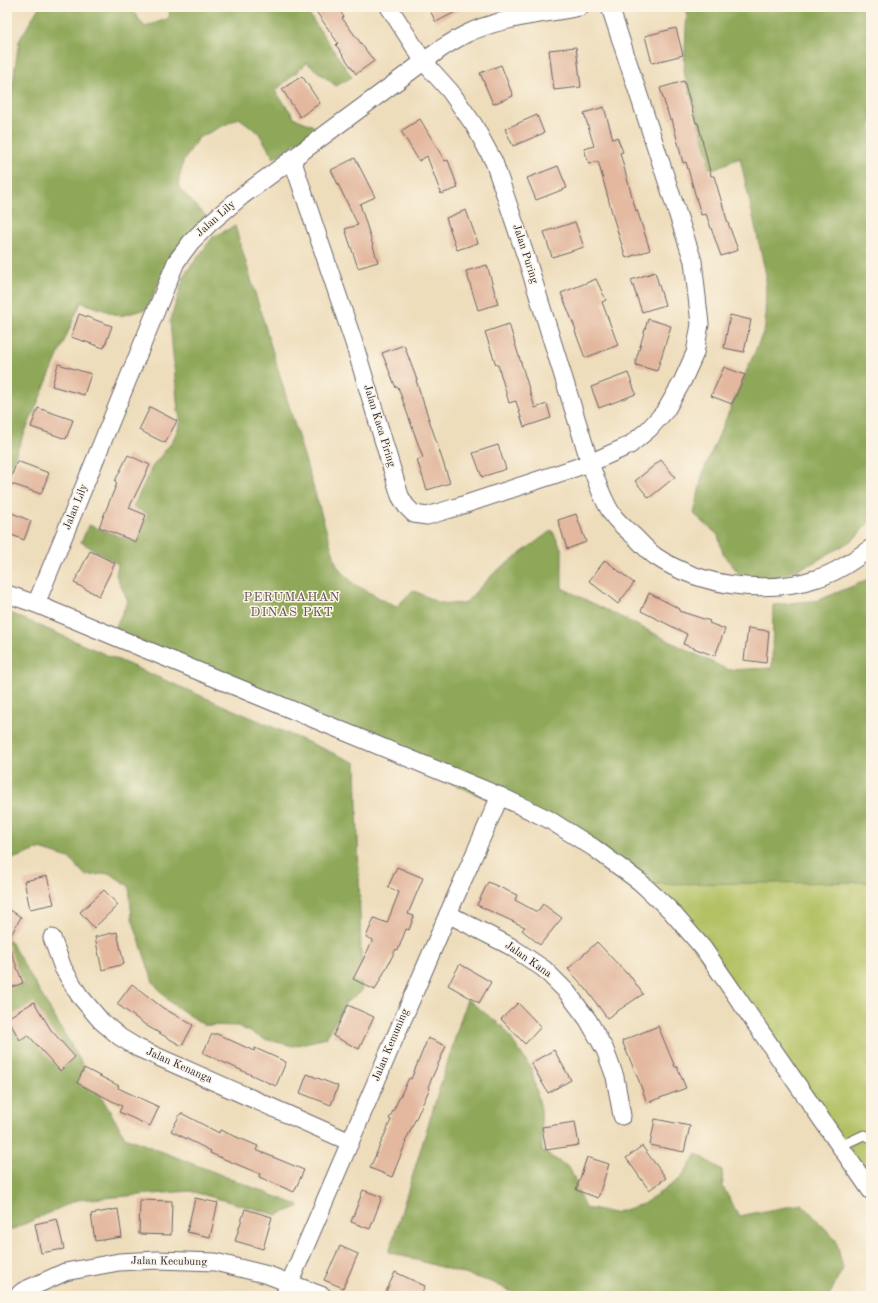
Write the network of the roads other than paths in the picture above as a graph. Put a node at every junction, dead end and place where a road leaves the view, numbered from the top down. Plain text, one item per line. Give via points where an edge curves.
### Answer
1 (389, 7) edge
2 (580, 7) edge
3 (610, 7) edge
4 (424, 62) junction
5 (292, 159) junction
6 (590, 463) junction
7 (871, 548) edge
8 (7, 594) edge
9 (36, 604) junction
10 (500, 796) junction
11 (448, 914) junction
12 (52, 938) dead end
13 (622, 1116) dead end
14 (871, 1138) edge
15 (350, 1142) junction
16 (840, 1146) junction
17 (871, 1191) edge
18 (287, 1289) edge
19 (17, 1296) edge
20 (323, 1296) edge

1 - 4 street, Jalan Puring
2 - 4 street, Jalan Lily via 486,26 448,44
3 - 6 street, Jalan Kaca Piring via 693,261 700,324 695,353 666,410 630,445
4 - 5 street, Jalan Lily
4 - 6 street, Jalan Puring via 450,91 474,125 494,162
5 - 6 street, Jalan Kaca Piring via 354,343 400,496 406,506 414,514 427,516
5 - 9 street, Jalan Lily via 210,223 176,262
6 - 7 street, Jalan Puring via 615,518 631,534 655,555 683,571 709,580 750,587 787,585 819,578
8 - 9 street
9 - 10 street
10 - 11 street, Jalan Kemuning
10 - 16 street via 548,819 594,848 640,882 670,910 702,948
11 - 13 street, Jalan Kana via 510,946 544,969 567,992 588,1020 605,1050 615,1077
11 - 15 street, Jalan Kemuning
12 - 15 street, Jalan Kenanga via 63,968 79,995 101,1021 120,1037 138,1048
14 - 16 lane via 864,1135
15 - 18 street, Jalan Kemuning
16 - 17 street
18 - 19 street, Jalan Kecubung via 268,1275 215,1262 158,1260 120,1262 65,1272
18 - 20 street, Jalan Kecubung

